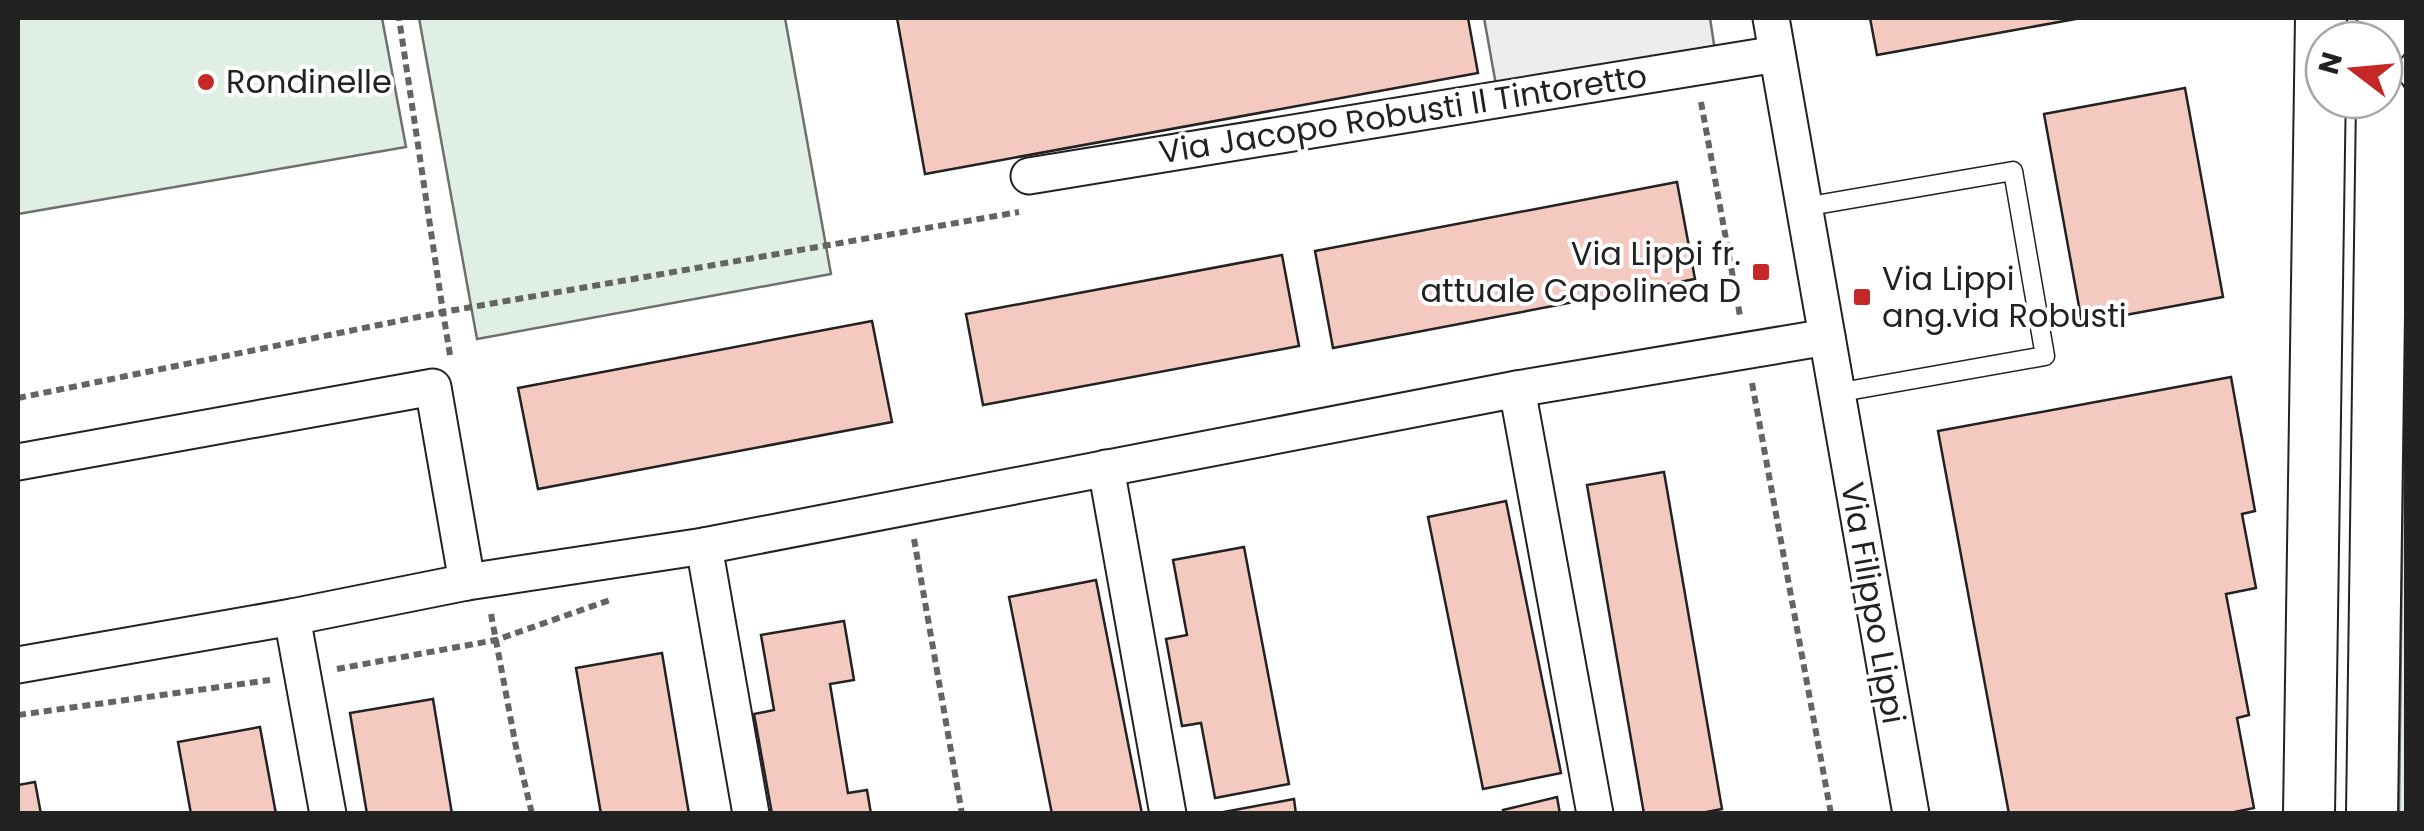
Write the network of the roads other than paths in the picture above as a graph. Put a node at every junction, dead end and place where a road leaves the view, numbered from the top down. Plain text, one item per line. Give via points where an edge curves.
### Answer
1 (1770, 18) edge
2 (2320, 18) edge
3 (1777, 54) junction
4 (2382, 120) edge
5 (1029, 176) dead end
6 (1804, 207) junction
7 (1827, 337) junction
8 (1517, 389) junction
9 (1836, 393) junction
10 (18, 462) edge
11 (1106, 468) junction
12 (704, 546) junction
13 (468, 582) junction
14 (292, 617) junction
15 (18, 665) edge
16 (328, 814) edge
17 (751, 814) edge
18 (1168, 814) edge
19 (1595, 814) edge
20 (1910, 814) edge
21 (2309, 814) edge
22 (2372, 814) edge

1 - 3 street, Via Filippo Lippi
2 - 21 street
3 - 5 street, Via Jacopo Robusti Il Tintoretto
3 - 6 street, Via Filippo Lippi
4 - 22 street
6 - 7 street, Via Filippo Lippi
6 - 9 lane via 2014,171 2044,356
7 - 8 street
7 - 9 street, Via Filippo Lippi
8 - 11 street
8 - 19 street
9 - 20 street, Via Filippo Lippi
10 - 13 street via 432,387
11 - 12 street
11 - 18 street
12 - 13 street
12 - 17 street
13 - 14 street
14 - 15 street
14 - 16 street

